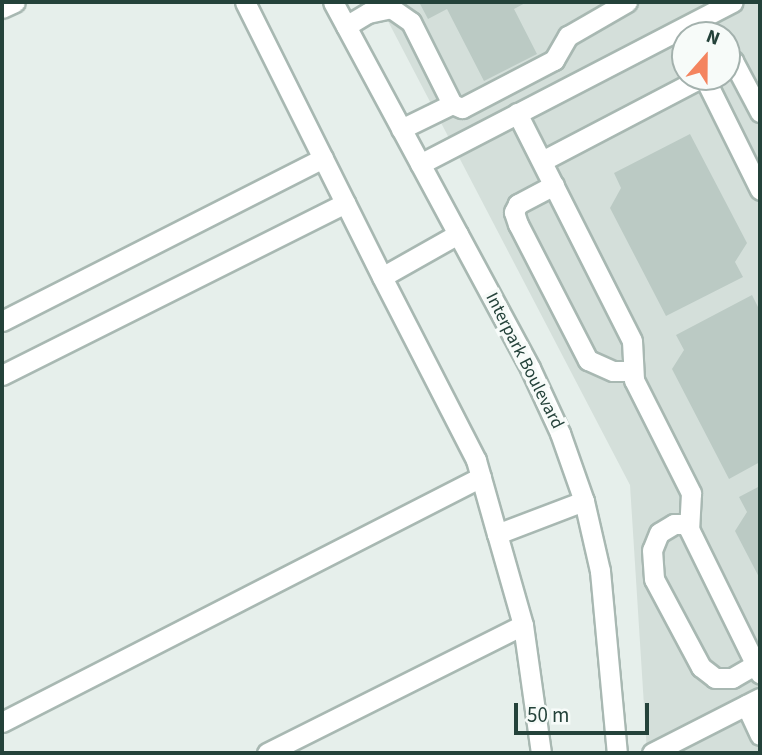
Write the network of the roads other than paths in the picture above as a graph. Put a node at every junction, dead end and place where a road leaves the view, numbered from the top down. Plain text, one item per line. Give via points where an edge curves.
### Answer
1 (15, 2) edge
2 (245, 2) edge
3 (333, 2) edge
4 (627, 2) edge
5 (732, 2) edge
6 (2, 8) edge
7 (701, 21) edge
8 (346, 26) junction
9 (671, 38) edge
10 (741, 76) edge
11 (677, 91) edge
12 (711, 91) edge
13 (453, 104) junction
14 (760, 112) edge
15 (517, 113) junction
16 (401, 129) junction
17 (323, 158) junction
18 (542, 161) junction
19 (420, 164) junction
20 (554, 185) junction
21 (760, 190) edge
22 (345, 203) junction
23 (458, 234) junction
24 (382, 277) junction
25 (2, 321) edge
26 (633, 371) junction
27 (2, 375) edge
28 (481, 477) junction
29 (584, 501) junction
30 (689, 524) junction
31 (497, 534) junction
32 (523, 625) junction
33 (758, 668) edge
34 (753, 701) edge
35 (2, 722) edge
36 (760, 735) edge
37 (267, 753) edge
38 (541, 753) edge
39 (617, 753) edge
40 (652, 753) edge

1 - 6 street
2 - 17 street
3 - 8 street, Interpark Boulevard
4 - 13 street via 568,36 554,60 462,108
5 - 7 street
8 - 13 street via 368,13 391,8 411,22
8 - 16 street, Interpark Boulevard
9 - 15 street
10 - 14 street
11 - 18 street
12 - 21 street
13 - 16 street
15 - 18 street
15 - 19 street
16 - 19 street, Interpark Boulevard
17 - 22 street
17 - 25 street
18 - 20 street
19 - 23 street, Interpark Boulevard
20 - 26 street via 632,341
20 - 26 street via 518,204 514,212 518,224 588,360 613,371
22 - 24 street
22 - 27 street
23 - 24 street
23 - 29 street, Interpark Boulevard via 561,433
24 - 28 street
26 - 30 street via 691,493
28 - 31 street
28 - 35 street
29 - 31 street
29 - 39 street, Interpark Boulevard via 600,571
30 - 33 street
30 - 33 street via 674,524 659,533 652,550 654,579 701,667 715,678 732,678
31 - 32 street
32 - 37 street
32 - 38 street
34 - 36 street
34 - 40 street

